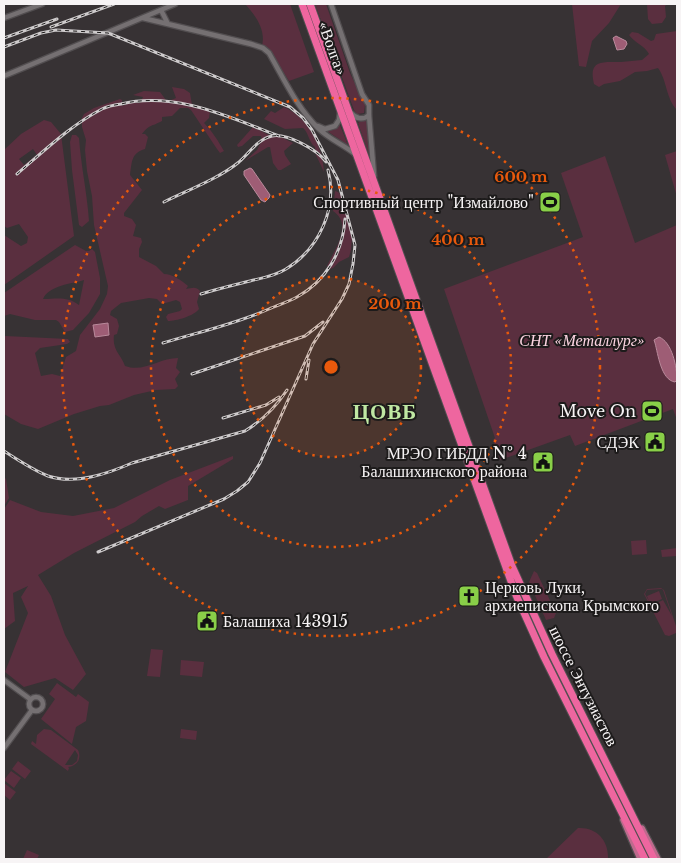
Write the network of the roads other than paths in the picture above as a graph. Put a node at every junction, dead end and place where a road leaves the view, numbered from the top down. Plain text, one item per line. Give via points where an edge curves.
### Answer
1 (42, 4) edge
2 (175, 4) edge
3 (302, 4) edge
4 (310, 4) edge
5 (331, 4) edge
6 (159, 11) junction
7 (4, 18) edge
8 (143, 18) junction
9 (162, 22) junction
10 (168, 24) junction
11 (4, 76) edge
12 (341, 103) junction
13 (349, 110) junction
14 (368, 115) junction
15 (315, 124) junction
16 (358, 157) junction
17 (375, 184) junction
18 (4, 680) edge
19 (30, 699) junction
20 (32, 710) junction
21 (4, 748) edge
22 (630, 808) junction
23 (622, 813) junction
24 (640, 859) edge
25 (645, 859) edge
26 (654, 859) edge
27 (658, 859) edge

1 - 7 street
2 - 6 street
3 - 12 highway, «Волга»
4 - 12 highway, «Волга»
5 - 14 street via 362,94 369,105
6 - 8 street
6 - 9 street
6 - 10 street
8 - 9 street
8 - 11 street
9 - 10 street
10 - 15 street via 262,48
12 - 13 highway, шоссе Энтузиастов
12 - 15 street via 334,126 325,129
12 - 16 highway, шоссе Энтузиастов
13 - 14 street via 358,118
13 - 17 highway, шоссе Энтузиастов
14 - 17 street
15 - 16 street
16 - 23 highway, шоссе Энтузиастов via 516,595
17 - 22 highway, шоссе Энтузиастов via 512,566
18 - 19 street
19 - 20 street via 28,704
19 - 20 street via 39,697 43,703 41,710
20 - 21 street
22 - 26 highway, шоссе Энтузиастов
22 - 27 main road
23 - 24 main road via 625,828
23 - 25 highway, шоссе Энтузиастов

